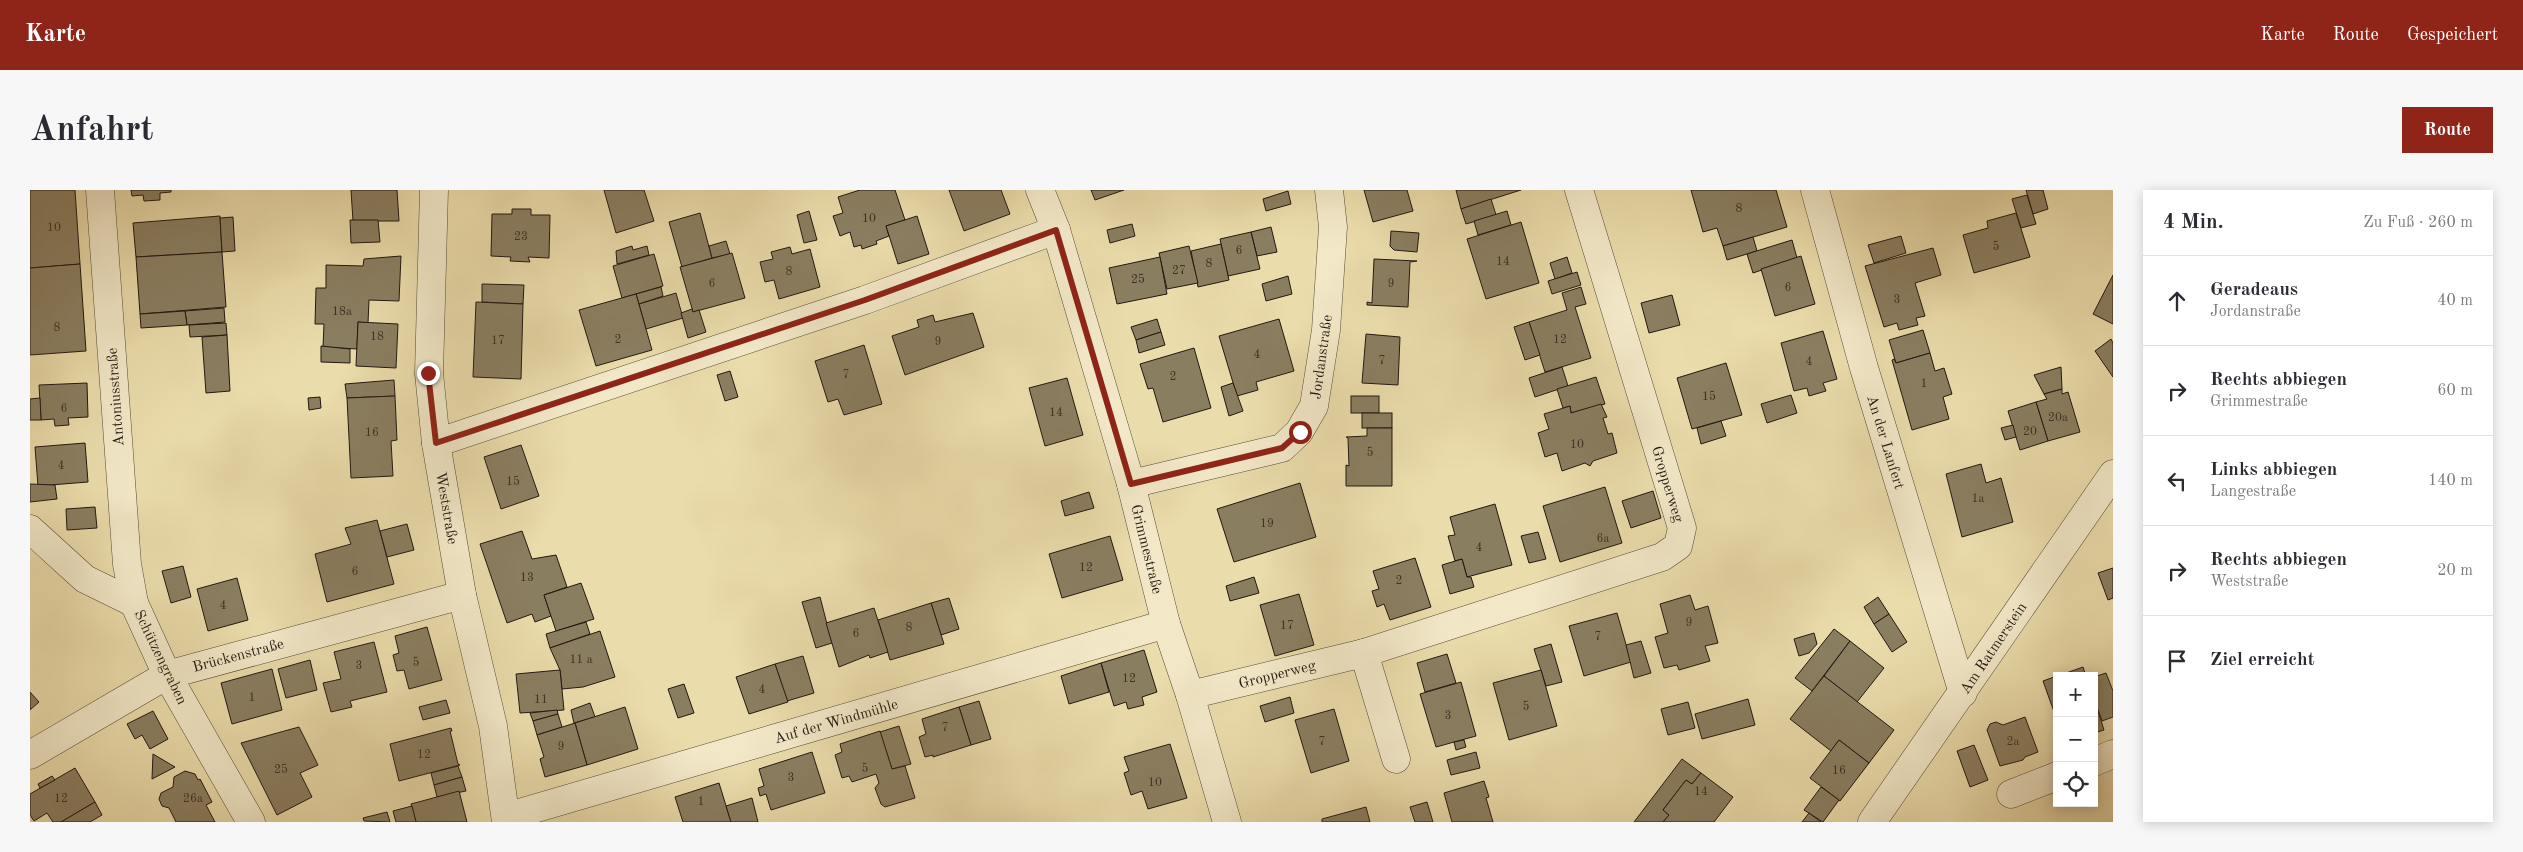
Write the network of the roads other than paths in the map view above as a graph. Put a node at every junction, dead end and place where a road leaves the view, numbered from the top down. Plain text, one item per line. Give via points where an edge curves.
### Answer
1 (100, 190) edge
2 (434, 190) edge
3 (1040, 190) edge
4 (1329, 190) edge
5 (1580, 190) edge
6 (1815, 190) edge
7 (1056, 230) junction
8 (436, 443) junction
9 (2113, 474) edge
10 (1131, 484) junction
11 (30, 529) edge
12 (462, 595) junction
13 (134, 603) junction
14 (1166, 624) junction
15 (1364, 653) junction
16 (167, 675) junction
17 (1962, 693) junction
18 (1190, 695) junction
19 (2113, 754) edge
20 (30, 755) edge
21 (1396, 758) dead end
22 (2098, 760) edge
23 (2053, 778) edge
24 (2012, 794) dead end
25 (506, 820) edge
26 (251, 822) edge
27 (1227, 822) edge
28 (1872, 822) edge

1 - 13 street, Antoniusstraße via 127,564
2 - 8 street, Weststraße via 428,373
3 - 7 street, Grimmestraße
4 - 10 street, Jordanstraße via 1333,227 1326,330 1314,406 1300,432 1282,448
5 - 15 street, Gropperweg via 1682,528 1678,546 1662,556
6 - 17 street, An der Lanfert via 1864,368
7 - 8 street via 865,300
7 - 10 street, Grimmestraße
8 - 12 street, Weststraße
9 - 17 street, Am Ratmerstein
10 - 14 street, Grimmestraße
11 - 13 street, Schützengraben via 84,579
12 - 16 street, Brückenstraße
12 - 25 street, Weststraße via 493,726
13 - 16 street, Schützengraben
14 - 18 street, Grimmestraße
14 - 25 street, Auf der Windmühle
15 - 18 street, Gropperweg
15 - 21 street
16 - 20 street, Brückenstraße
16 - 26 street, Schützengraben
17 - 28 street, Am Ratmerstein
18 - 27 street, Grimmestraße
19 - 22 street
23 - 24 street

